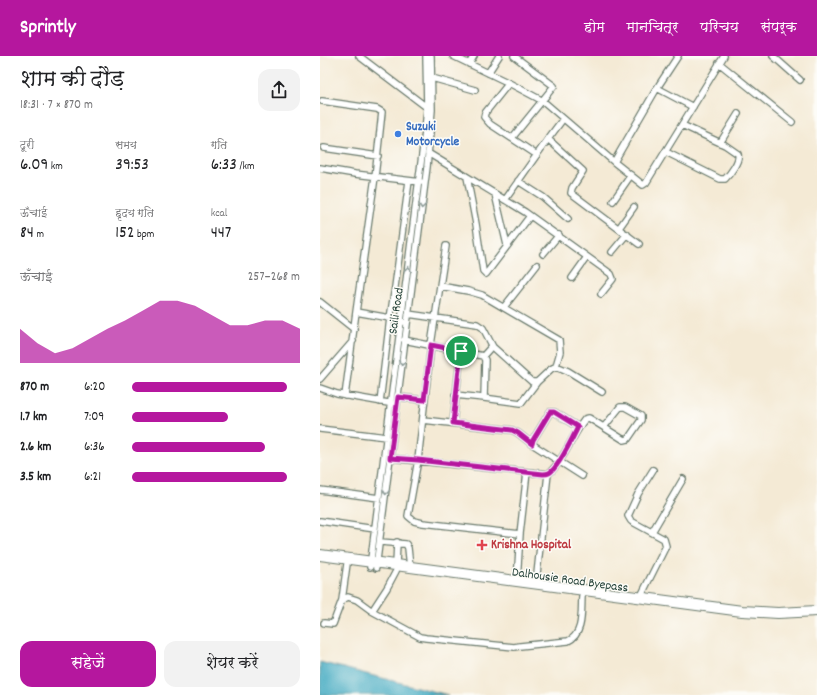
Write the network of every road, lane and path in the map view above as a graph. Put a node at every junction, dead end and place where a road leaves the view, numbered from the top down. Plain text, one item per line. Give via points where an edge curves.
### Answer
1 (359, 56) edge
2 (426, 56) edge
3 (431, 56) edge
4 (453, 56) edge
5 (474, 56) edge
6 (499, 56) edge
7 (514, 56) edge
8 (678, 56) edge
9 (724, 56) edge
10 (773, 56) edge
11 (719, 63) junction
12 (469, 64) junction
13 (488, 73) junction
14 (432, 78) junction
15 (800, 80) dead end
16 (509, 83) junction
17 (657, 88) junction
18 (475, 90) dead end
19 (543, 100) junction
20 (322, 101) dead end
21 (693, 107) junction
22 (430, 109) junction
23 (738, 114) dead end
24 (564, 119) junction
25 (792, 122) dead end
26 (682, 125) junction
27 (512, 138) junction
28 (548, 139) junction
29 (720, 143) junction
30 (324, 148) dead end
31 (666, 152) junction
32 (428, 153) junction
33 (536, 155) junction
34 (378, 156) junction
35 (614, 162) junction
36 (320, 168) edge
37 (631, 175) junction
38 (376, 177) junction
39 (467, 177) junction
40 (409, 181) junction
41 (518, 181) junction
42 (422, 182) junction
43 (495, 194) junction
44 (505, 200) junction
45 (613, 201) dead end
46 (634, 207) dead end
47 (530, 216) junction
48 (568, 219) dead end
49 (619, 228) junction
50 (627, 234) junction
51 (559, 235) junction
52 (639, 244) dead end
53 (507, 245) junction
54 (446, 246) dead end
55 (612, 252) dead end
56 (543, 254) dead end
57 (587, 257) junction
58 (537, 265) dead end
59 (572, 278) dead end
60 (440, 286) junction
61 (600, 294) dead end
62 (321, 305) edge
63 (504, 307) junction
64 (356, 312) junction
65 (408, 314) junction
66 (435, 317) junction
67 (390, 318) junction
68 (400, 321) junction
69 (407, 322) junction
70 (354, 329) junction
71 (404, 340) junction
72 (353, 341) junction
73 (431, 345) junction
74 (492, 346) junction
75 (461, 351) junction
76 (483, 356) junction
77 (556, 366) junction
78 (320, 378) edge
79 (537, 382) junction
80 (320, 388) edge
81 (602, 392) dead end
82 (455, 395) junction
83 (345, 396) junction
84 (398, 397) junction
85 (484, 398) junction
86 (424, 400) junction
87 (380, 402) junction
88 (390, 403) junction
89 (397, 405) junction
90 (423, 420) junction
91 (453, 423) junction
92 (578, 427) junction
93 (604, 427) junction
94 (320, 429) edge
95 (387, 438) junction
96 (532, 444) junction
97 (390, 458) junction
98 (418, 460) junction
99 (559, 461) junction
100 (653, 470) dead end
101 (527, 472) junction
102 (548, 474) junction
103 (582, 476) dead end
104 (683, 479) dead end
105 (320, 490) edge
106 (379, 498) junction
107 (320, 521) edge
108 (375, 529) junction
109 (652, 532) junction
110 (520, 534) junction
111 (380, 542) junction
112 (397, 542) junction
113 (320, 554) edge
114 (320, 561) edge
115 (347, 564) junction
116 (373, 564) junction
117 (410, 567) junction
118 (396, 568) junction
119 (517, 581) junction
120 (536, 584) junction
121 (582, 596) junction
122 (640, 598) junction
123 (342, 600) junction
124 (372, 611) junction
125 (817, 611) edge
126 (817, 618) edge
127 (324, 623) dead end

1 - 22 street
2 - 22 street
3 - 14 street, Saili Road
4 - 12 street
5 - 12 street
6 - 13 street
7 - 19 street via 554,86
8 - 17 street
9 - 11 street
10 - 15 street
11 - 21 street
11 - 25 street
12 - 13 street
13 - 16 street
14 - 18 street
14 - 22 street, Saili Road
16 - 19 street
16 - 27 street via 484,117
17 - 21 street
17 - 35 street
19 - 24 street
19 - 27 street
20 - 34 street via 380,110
21 - 26 street
22 - 32 street, Saili Road
22 - 42 street
23 - 29 street
24 - 28 street
24 - 35 street
26 - 29 street
26 - 31 street
27 - 33 street
28 - 33 street
28 - 49 street via 584,171 571,193
29 - 31 street via 739,156 727,178 723,179
30 - 34 street
31 - 37 street via 645,184 641,184
32 - 39 street
32 - 42 street, Saili Road
33 - 41 street
34 - 38 street
35 - 37 street
36 - 38 street
37 - 45 street
38 - 40 street
38 - 64 street
39 - 43 street
39 - 53 street via 484,273 489,272
40 - 42 street
40 - 67 street
41 - 44 street
41 - 48 street via 543,197
42 -> 65 street, Saili Road
68 -> 42 street
43 - 44 street
43 - 53 street
44 - 47 street
46 - 49 street
47 - 51 street
47 - 53 street
49 - 50 street
50 - 52 street
50 - 55 street
51 - 56 street
51 - 57 street
54 - 60 street
57 - 59 street
57 - 61 street via 613,277
58 - 63 street
60 - 63 street via 476,292
60 - 66 street
62 - 70 street
63 - 77 street via 559,340 561,347
64 - 67 street
64 - 70 street
65 - 66 street
65 - 69 street, Saili Road
66 - 73 street
66 - 74 street via 477,324 483,328
67 - 68 street
67 - 87 street
68 - 69 street
68 - 88 street
69 - 71 street, Saili Road
70 - 72 street
71 - 73 street
71 -> 84 street, Saili Road
72 - 78 street
72 - 83 street
73 - 75 street
73 - 86 street
74 - 76 street
74 - 79 street via 530,380
75 - 76 street
75 - 82 street
76 - 85 street
77 - 79 street
77 - 81 street
79 - 85 street via 521,403
80 - 83 street
82 - 85 street
82 - 91 street
83 - 87 street
84 - 86 street
84 - 89 street, Saili Road
86 - 90 street
87 - 88 street
88 - 89 street
88 - 95 street
89 - 97 street, Saili Road
90 - 91 street
90 - 98 street
91 - 96 street via 512,430
92 - 93 street via 586,418
92 - 96 street via 550,412
92 - 99 street
93 - 93 street via 622,440 626,440 641,416 620,407
94 - 95 street
95 - 106 street
96 - 99 street
97 - 98 street
97 -> 111 street, Saili Road
98 - 101 street
98 - 110 street via 408,514 410,519 423,523
99 - 102 street
99 - 103 street
100 - 109 street via 628,516 631,521
101 - 102 street
101 - 110 street
102 - 120 street
104 - 109 street
105 - 106 street
106 - 108 street
107 - 108 street
108 - 116 street
109 - 122 street via 664,540 666,546
110 - 119 street
111 - 112 street
111 - 116 street, Saili Road
112 - 117 street via 408,545
112 - 118 street
113 - 116 highway
114 - 115 highway, Dalhousie Road Byepass
115 - 116 highway, Dalhousie Road Byepass
115 - 123 street
116 - 118 highway, Dalhousie Road Byepass
117 - 118 highway
117 - 119 highway
118 - 121 highway, Dalhousie Road Byepass
118 - 124 street
119 - 120 highway
120 - 122 highway
121 - 124 street via 580,626 571,639 514,647 426,638
121 - 126 highway, Dalhousie Road Byepass via 757,619
122 - 125 highway via 762,613
123 - 124 street via 351,598
123 - 127 street via 333,624

